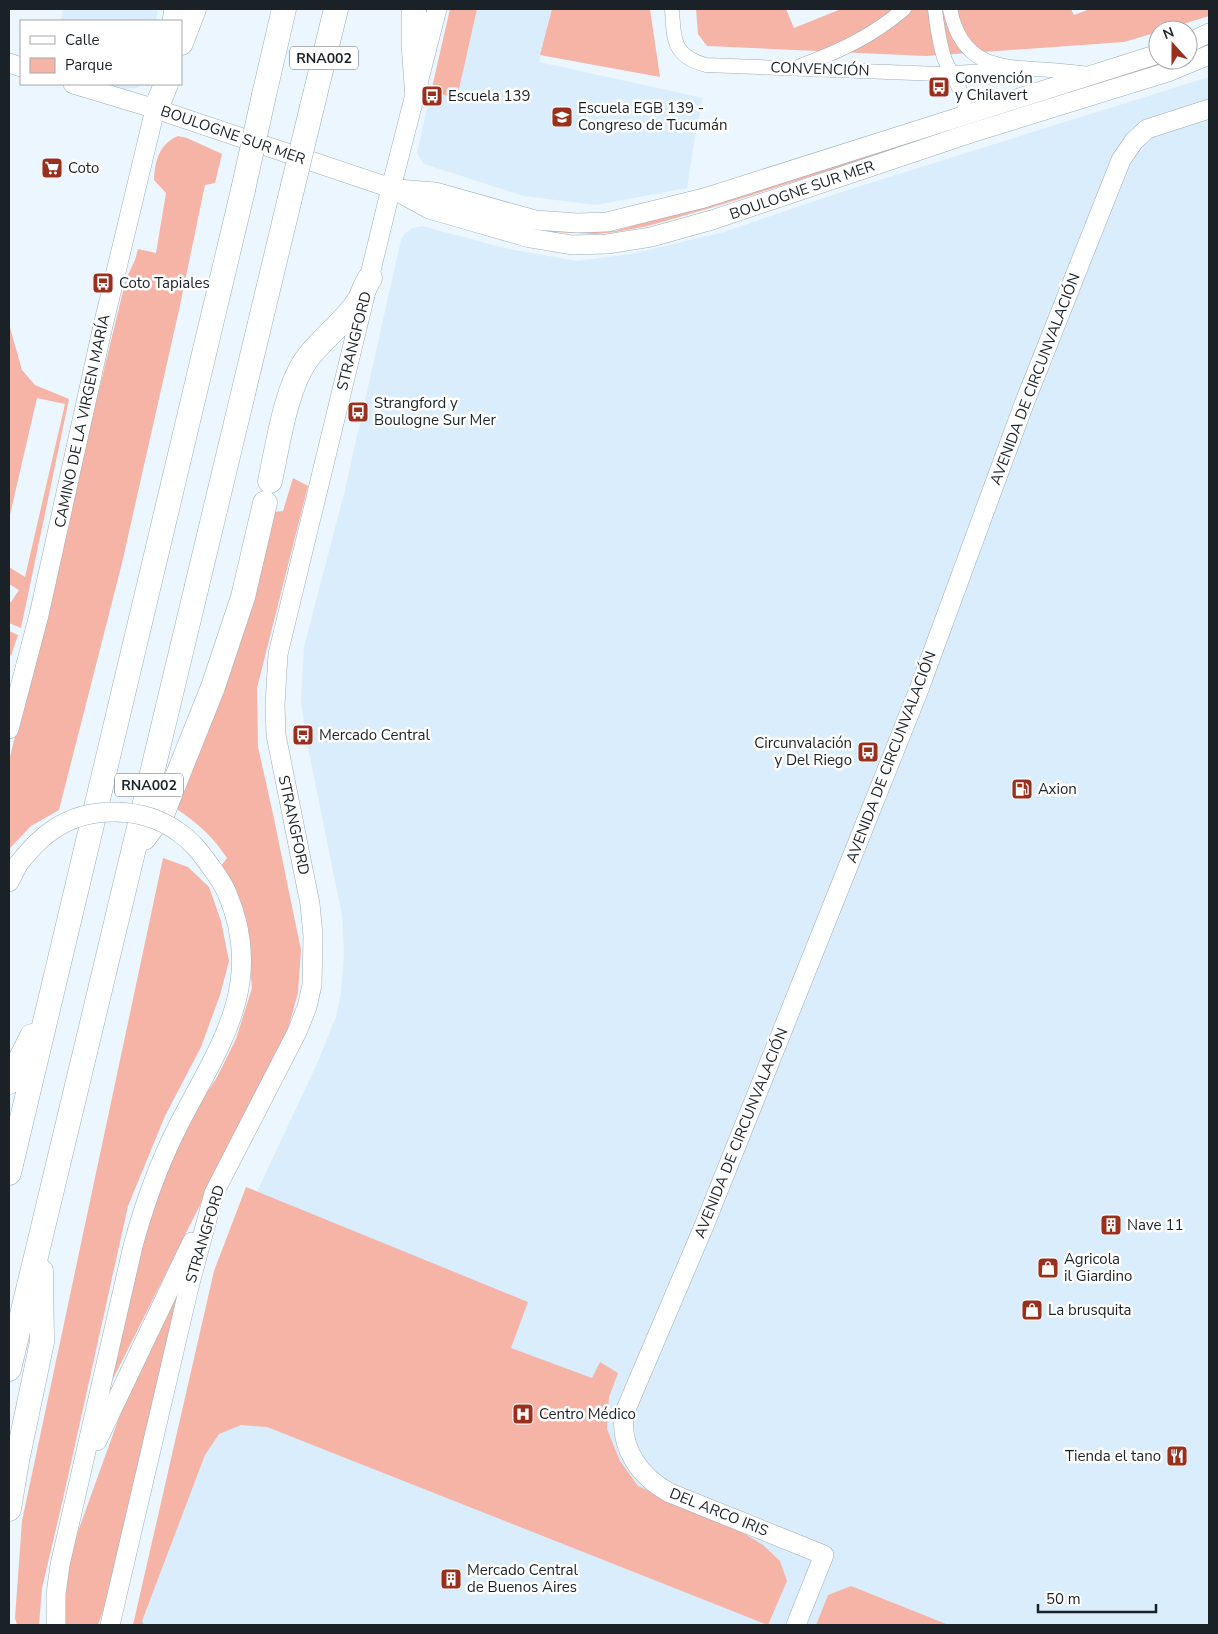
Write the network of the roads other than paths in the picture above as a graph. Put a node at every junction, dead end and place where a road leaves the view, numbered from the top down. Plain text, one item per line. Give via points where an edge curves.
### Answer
1 (194, 9) edge
2 (284, 9) edge
3 (336, 9) edge
4 (414, 9) edge
5 (437, 9) edge
6 (672, 9) edge
7 (904, 9) edge
8 (935, 9) edge
9 (950, 9) edge
10 (182, 40) edge
11 (1209, 55) edge
12 (1148, 57) edge
13 (793, 68) junction
14 (1016, 69) junction
15 (952, 73) junction
16 (1096, 74) junction
17 (76, 85) edge
18 (160, 85) edge
19 (166, 85) edge
20 (417, 91) junction
21 (156, 109) junction
22 (1209, 109) edge
23 (966, 115) junction
24 (391, 188) junction
25 (370, 278) junction
26 (9, 729) edge
27 (132, 854) junction
28 (9, 882) edge
29 (50, 999) junction
30 (9, 1082) edge
31 (9, 1173) edge
32 (214, 1193) junction
33 (40, 1236) junction
34 (9, 1369) edge
35 (628, 1450) joint
36 (81, 1475) junction
37 (9, 1509) edge
38 (111, 1623) edge
39 (56, 1625) edge
40 (796, 1625) edge

1 - 10 highway
2 - 29 highway, RNA002, bridge
3 - 27 highway, RNA002, bridge
4 - 20 highway
5 - 20 street, STRANGFORD
6 - 13 street, CONVENCIÓN via 675,42 680,51 690,58 706,65
7 - 13 street via 853,44
8 - 15 street via 940,42
9 - 14 street via 962,39 972,52 1000,66
11 - 24 street, BOULOGNE SUR MER via 1168,72 650,238 572,245 530,238 430,210
12 - 16 street, BOULOGNE SUR MER
13 - 15 street, CONVENCIÓN
14 - 15 street, CONVENCIÓN
14 - 16 street
15 - 23 street via 966,104
16 - 23 street, BOULOGNE SUR MER
17 - 21 street, BOULOGNE SUR MER
18 - 21 street, CAMINO DE LA VIRGEN MARÍA
19 - 21 highway
20 - 24 street, STRANGFORD
21 - 24 street, BOULOGNE SUR MER
21 - 26 street, CAMINO DE LA VIRGEN MARÍA via 102,330 39,616
22 - 35 street, AVENIDA DE CIRCUNVALACIÓN via 1147,129 1121,160 1024,404 899,742 704,1226 624,1414 622,1429
23 - 24 street, BOULOGNE SUR MER via 704,198 607,222 535,220 435,192
24 - 25 street, STRANGFORD
25 - 27 highway via 346,316 306,360 291,388 243,597 213,687 163,812
25 - 32 street, STRANGFORD via 278,654 276,734 310,904 312,985 308,1007 297,1032
27 - 33 highway, RNA002
28 - 36 street, bridge via 35,844 55,828 79,817 129,812 176,830 196,846 227,891 239,926 242,958 233,1012 217,1053 176,1130 145,1203
29 - 30 highway
29 - 31 highway, RNA002
32 - 36 street
32 - 38 street, STRANGFORD
33 - 34 highway, RNA002
33 - 37 highway via 42,1342
35 - 40 street, DEL ARCO IRIS via 656,1486 824,1555
36 - 39 street via 60,1565

